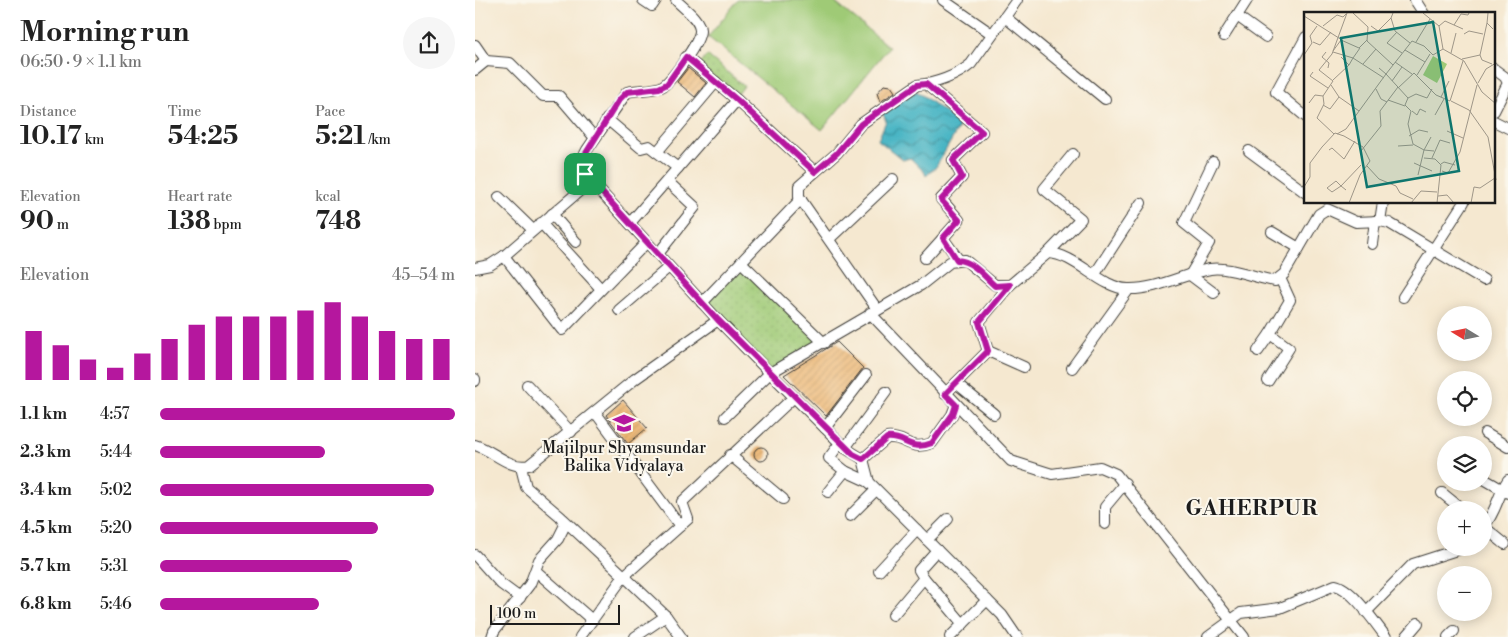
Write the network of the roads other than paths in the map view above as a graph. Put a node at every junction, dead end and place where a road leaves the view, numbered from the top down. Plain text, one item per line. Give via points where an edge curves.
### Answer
1 (643, 0) edge
2 (656, 0) edge
3 (676, 0) edge
4 (943, 0) edge
5 (1017, 0) edge
6 (1247, 0) edge
7 (1415, 0) edge
8 (1423, 12) edge
9 (1237, 16) junction
10 (1005, 17) junction
11 (992, 34) junction
12 (1224, 36) dead end
13 (1265, 37) dead end
14 (1304, 39) edge
15 (475, 46) edge
16 (686, 57) junction
17 (486, 60) junction
18 (475, 70) edge
19 (1496, 70) edge
20 (716, 82) junction
21 (1508, 82) edge
22 (926, 84) junction
23 (737, 100) junction
24 (1105, 100) dead end
25 (1496, 106) edge
26 (1304, 116) edge
27 (607, 119) junction
28 (1496, 122) edge
29 (1508, 128) edge
30 (595, 138) junction
31 (1249, 151) dead end
32 (657, 152) junction
33 (1073, 154) dead end
34 (1213, 162) dead end
35 (678, 168) junction
36 (815, 172) junction
37 (893, 179) dead end
38 (591, 181) junction
39 (667, 181) junction
40 (1304, 192) edge
41 (499, 197) dead end
42 (801, 199) junction
43 (1141, 203) dead end
44 (1382, 204) edge
45 (1463, 204) edge
46 (1325, 205) edge
47 (552, 214) junction
48 (1377, 221) junction
49 (541, 223) junction
50 (630, 223) junction
51 (533, 230) junction
52 (1272, 232) dead end
53 (943, 238) junction
54 (829, 239) junction
55 (576, 242) dead end
56 (647, 242) junction
57 (1372, 244) dead end
58 (1299, 248) junction
59 (1433, 250) junction
60 (1048, 253) junction
61 (658, 254) junction
62 (504, 256) junction
63 (925, 258) dead end
64 (957, 260) junction
65 (741, 262) junction
66 (669, 267) junction
67 (475, 268) edge
68 (1095, 274) junction
69 (1190, 275) junction
70 (1280, 278) junction
71 (1484, 280) dead end
72 (1010, 285) junction
73 (601, 289) junction
74 (1129, 289) junction
75 (1214, 293) dead end
76 (1403, 297) dead end
77 (702, 303) junction
78 (619, 310) dead end
79 (873, 311) junction
80 (718, 320) junction
81 (1270, 334) junction
82 (824, 343) junction
83 (1258, 350) dead end
84 (988, 351) junction
85 (1024, 367) dead end
86 (1072, 368) dead end
87 (770, 373) junction
88 (866, 376) dead end
89 (1268, 381) dead end
90 (956, 383) junction
91 (527, 385) dead end
92 (886, 392) dead end
93 (945, 394) junction
94 (794, 397) junction
95 (956, 405) junction
96 (595, 412) junction
97 (994, 414) dead end
98 (725, 417) dead end
99 (825, 428) junction
100 (571, 432) junction
101 (1485, 433) dead end
102 (475, 445) edge
103 (843, 446) junction
104 (1508, 447) edge
105 (730, 455) junction
106 (863, 459) junction
107 (521, 467) junction
108 (845, 471) junction
109 (1508, 480) edge
110 (1125, 483) junction
111 (1492, 484) edge
112 (872, 486) junction
113 (1505, 491) edge
114 (827, 492) dead end
115 (1442, 494) dead end
116 (783, 500) dead end
117 (1451, 501) edge
118 (850, 516) dead end
119 (1492, 516) edge
120 (561, 517) junction
121 (948, 519) dead end
122 (1105, 524) dead end
123 (680, 526) junction
124 (917, 530) junction
125 (1492, 533) edge
126 (927, 540) junction
127 (1505, 544) dead end
128 (937, 550) junction
129 (475, 555) edge
130 (1438, 556) edge
131 (536, 571) junction
132 (879, 572) dead end
133 (624, 576) junction
134 (924, 578) junction
135 (520, 598) junction
136 (987, 600) junction
137 (1365, 612) junction
138 (893, 615) dead end
139 (666, 616) junction
140 (592, 620) junction
141 (1229, 620) junction
142 (1418, 623) dead end
143 (963, 624) junction
144 (491, 635) edge
145 (1014, 636) edge
146 (580, 637) edge
147 (635, 637) edge
148 (681, 637) edge
149 (950, 637) edge
150 (1208, 637) edge
151 (1244, 637) edge
152 (1386, 637) edge
153 (1406, 637) edge

1 - 2 street via 652,6
3 - 16 street via 697,21 700,29 697,41
4 - 11 street
5 - 10 street
6 - 9 street
7 - 8 street
9 - 12 street
9 - 13 street
10 - 11 street
10 - 24 street
11 - 22 street via 962,72
14 - 26 street via 1277,92
15 - 17 street
16 - 20 street
16 - 27 street via 667,84 627,92
17 - 18 street
17 - 30 street via 510,63 543,96 559,96
19 - 21 street
20 - 23 street
20 - 32 street
21 - 25 street
22 - 36 street via 917,85 861,124 837,153
22 - 53 street via 982,132 953,160 962,177 941,200 959,220
23 - 35 street
23 - 36 street
27 - 30 street
27 - 32 street via 641,148 649,146
28 - 29 street
30 - 38 street via 583,158 585,174
31 - 40 street
32 - 35 street
33 - 60 street via 1044,189 1081,219
34 - 69 street via 1184,223 1209,243
35 - 39 street
36 - 42 street via 799,186
37 - 54 street
38 - 47 street
38 - 50 street
39 - 50 street
39 - 61 street via 695,207
41 - 51 street
42 - 54 street
42 - 65 street
43 - 68 street
44 - 48 street
45 - 59 street
46 - 48 street via 1356,222
46 - 58 street
47 - 49 street
47 - 55 street
48 - 57 street
48 - 59 street via 1389,223
49 - 51 street
49 - 73 street
50 - 56 street
51 - 62 street
52 - 58 street
53 - 63 street
53 - 64 street
54 - 79 street
56 - 61 street
56 - 73 street
58 - 70 street
59 - 71 street
59 - 76 street
60 - 68 street via 1063,256
60 - 72 street
61 - 66 street
62 - 67 street via 490,265
62 - 73 street via 562,330
64 - 72 street via 965,260 974,266 995,286
64 - 79 street via 921,285
65 - 77 street
65 - 82 street
66 - 77 street
66 - 78 street
68 - 74 street via 1113,285
69 - 70 street via 1211,268 1269,280
69 - 74 street
69 - 75 street
70 - 81 street via 1290,300
72 - 84 street via 979,322
74 - 86 street
77 - 80 street
79 - 82 street
79 - 93 street
80 - 87 street
80 - 96 street
81 - 83 street
81 - 89 street via 1289,348
82 - 87 street
84 - 85 street
84 - 90 street
87 - 94 street
87 - 98 street
88 - 99 street
90 - 93 street
90 - 97 street
91 - 100 street
92 - 103 street
93 - 95 street
94 - 99 street
94 - 105 street
95 - 106 street via 932,443 915,447 887,438
95 - 110 street via 1011,461 1052,474 1100,467 1116,474
96 - 100 street
96 - 123 street
99 - 103 street
100 - 107 street via 541,457
101 - 104 street
102 - 107 street
103 - 106 street
103 - 108 street via 829,458
105 - 116 street
105 - 123 street via 682,502 688,519
106 - 112 street
107 - 120 street via 526,487
108 - 112 street
108 - 114 street
109 - 113 street
110 - 122 street via 1105,507
110 - 141 street
111 - 113 street
112 - 118 street
112 - 124 street
113 - 119 street
115 - 117 street
120 - 131 street via 564,531 543,555
120 - 133 street
121 - 126 street
123 - 133 street
124 - 126 street
124 - 132 street
125 - 127 street
126 - 128 street
128 - 134 street via 919,570
128 - 136 street
129 - 135 street via 501,584
130 - 137 street via 1413,564
131 - 135 street
131 - 140 street
133 - 139 street
133 - 140 street
134 - 138 street
134 - 143 street
135 - 144 street
136 - 143 street
136 - 145 street via 1002,615
137 - 141 street via 1343,586 1335,585 1280,608 1241,613
137 - 152 street
139 - 147 street
139 - 148 street
140 - 146 street
141 - 150 street
141 - 151 street
142 - 153 street
143 - 149 street

